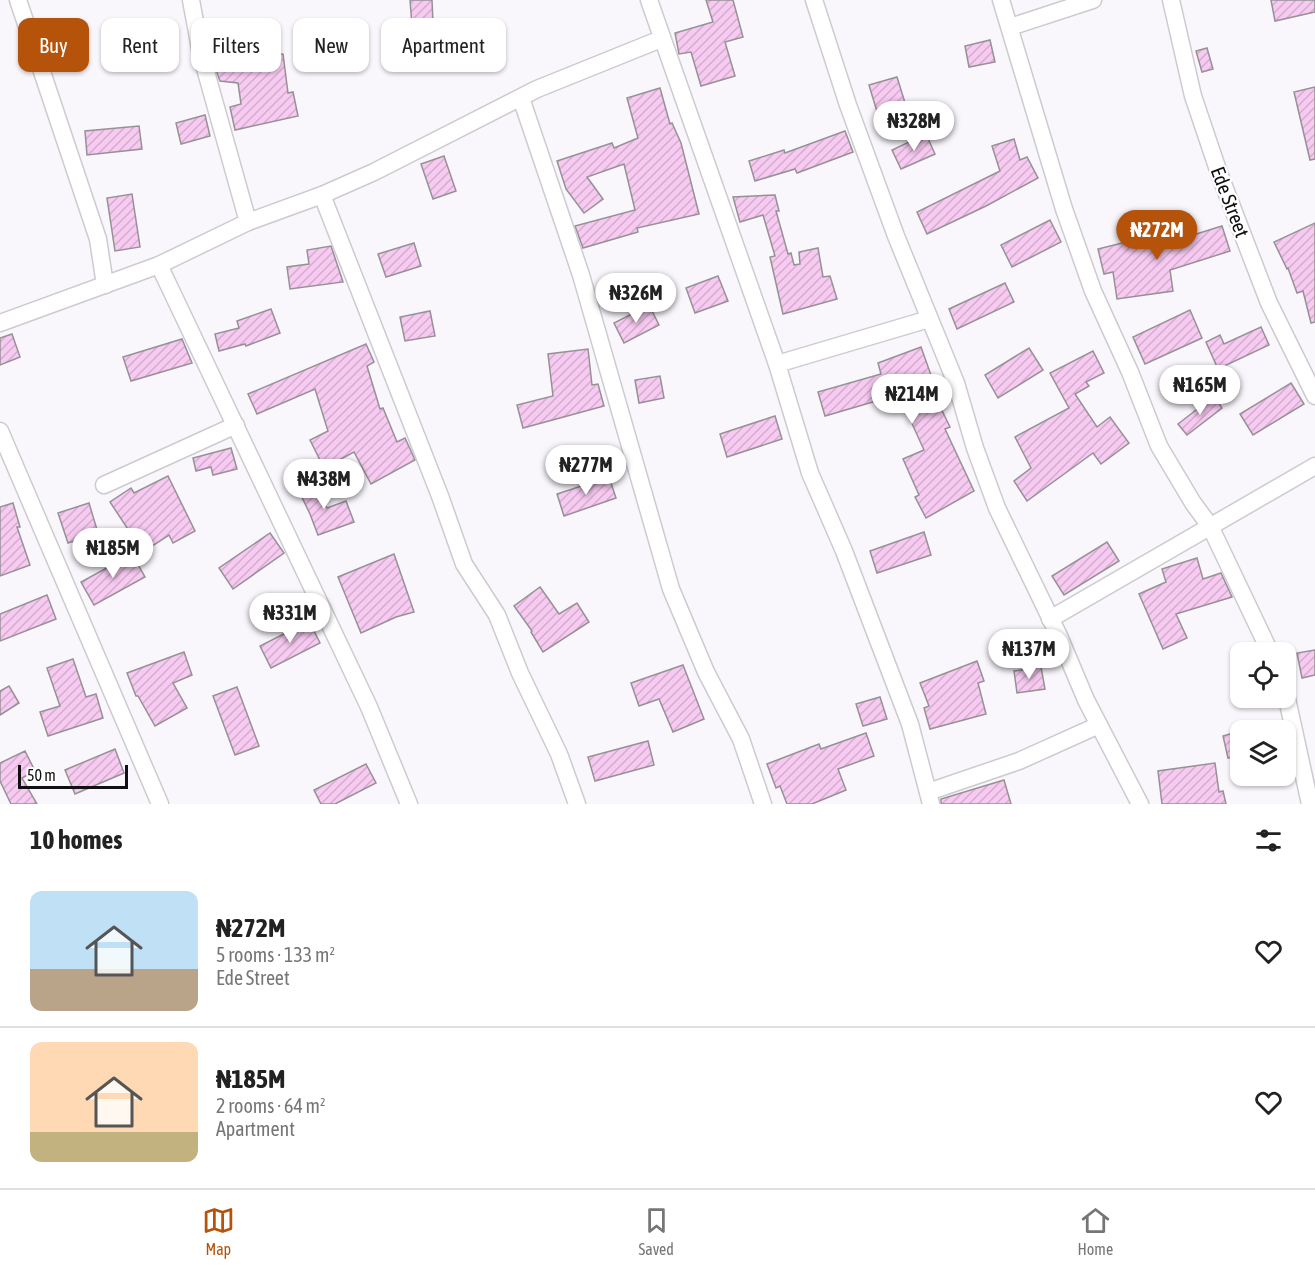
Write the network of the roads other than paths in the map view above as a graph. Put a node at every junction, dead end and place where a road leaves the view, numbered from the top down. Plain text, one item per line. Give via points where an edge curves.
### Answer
1 (18, 0) edge
2 (191, 0) edge
3 (649, 0) edge
4 (814, 0) edge
5 (1001, 0) edge
6 (1093, 0) edge
7 (1171, 0) edge
8 (1010, 27) junction
9 (661, 39) junction
10 (521, 98) junction
11 (322, 195) junction
12 (248, 222) junction
13 (159, 265) junction
14 (105, 285) junction
15 (929, 319) junction
16 (0, 323) edge
17 (777, 364) junction
18 (1315, 396) edge
19 (236, 425) junction
20 (0, 431) edge
21 (1315, 466) edge
22 (104, 485) dead end
23 (1210, 526) junction
24 (1050, 619) junction
25 (1265, 642) edge
26 (1289, 708) edge
27 (1099, 725) junction
28 (930, 798) edge
29 (160, 804) edge
30 (409, 804) edge
31 (577, 804) edge
32 (763, 804) edge
33 (1140, 804) edge
34 (1310, 804) edge

1 - 14 street via 98,239
2 - 12 street via 201,54
3 - 9 street
4 - 15 street via 848,105
5 - 8 street
6 - 8 street
7 - 18 street, Ede Street via 1193,96 1219,173 1269,303
8 - 23 street via 1064,209 1093,291 1159,446
9 - 10 street
9 - 17 street
10 - 11 street
10 - 32 street via 581,275 671,589 706,672 741,739
11 - 12 street
11 - 31 street via 464,564 497,615
12 - 13 street
13 - 14 street
13 - 19 street
14 - 16 street
15 - 17 street
15 - 24 street via 956,383 997,508
17 - 28 street via 810,473 910,724
19 - 22 street
19 - 30 street via 369,706
20 - 29 street
21 - 23 street
23 - 24 street
23 - 25 street
24 - 27 street
26 - 34 street
27 - 28 street
27 - 33 street

